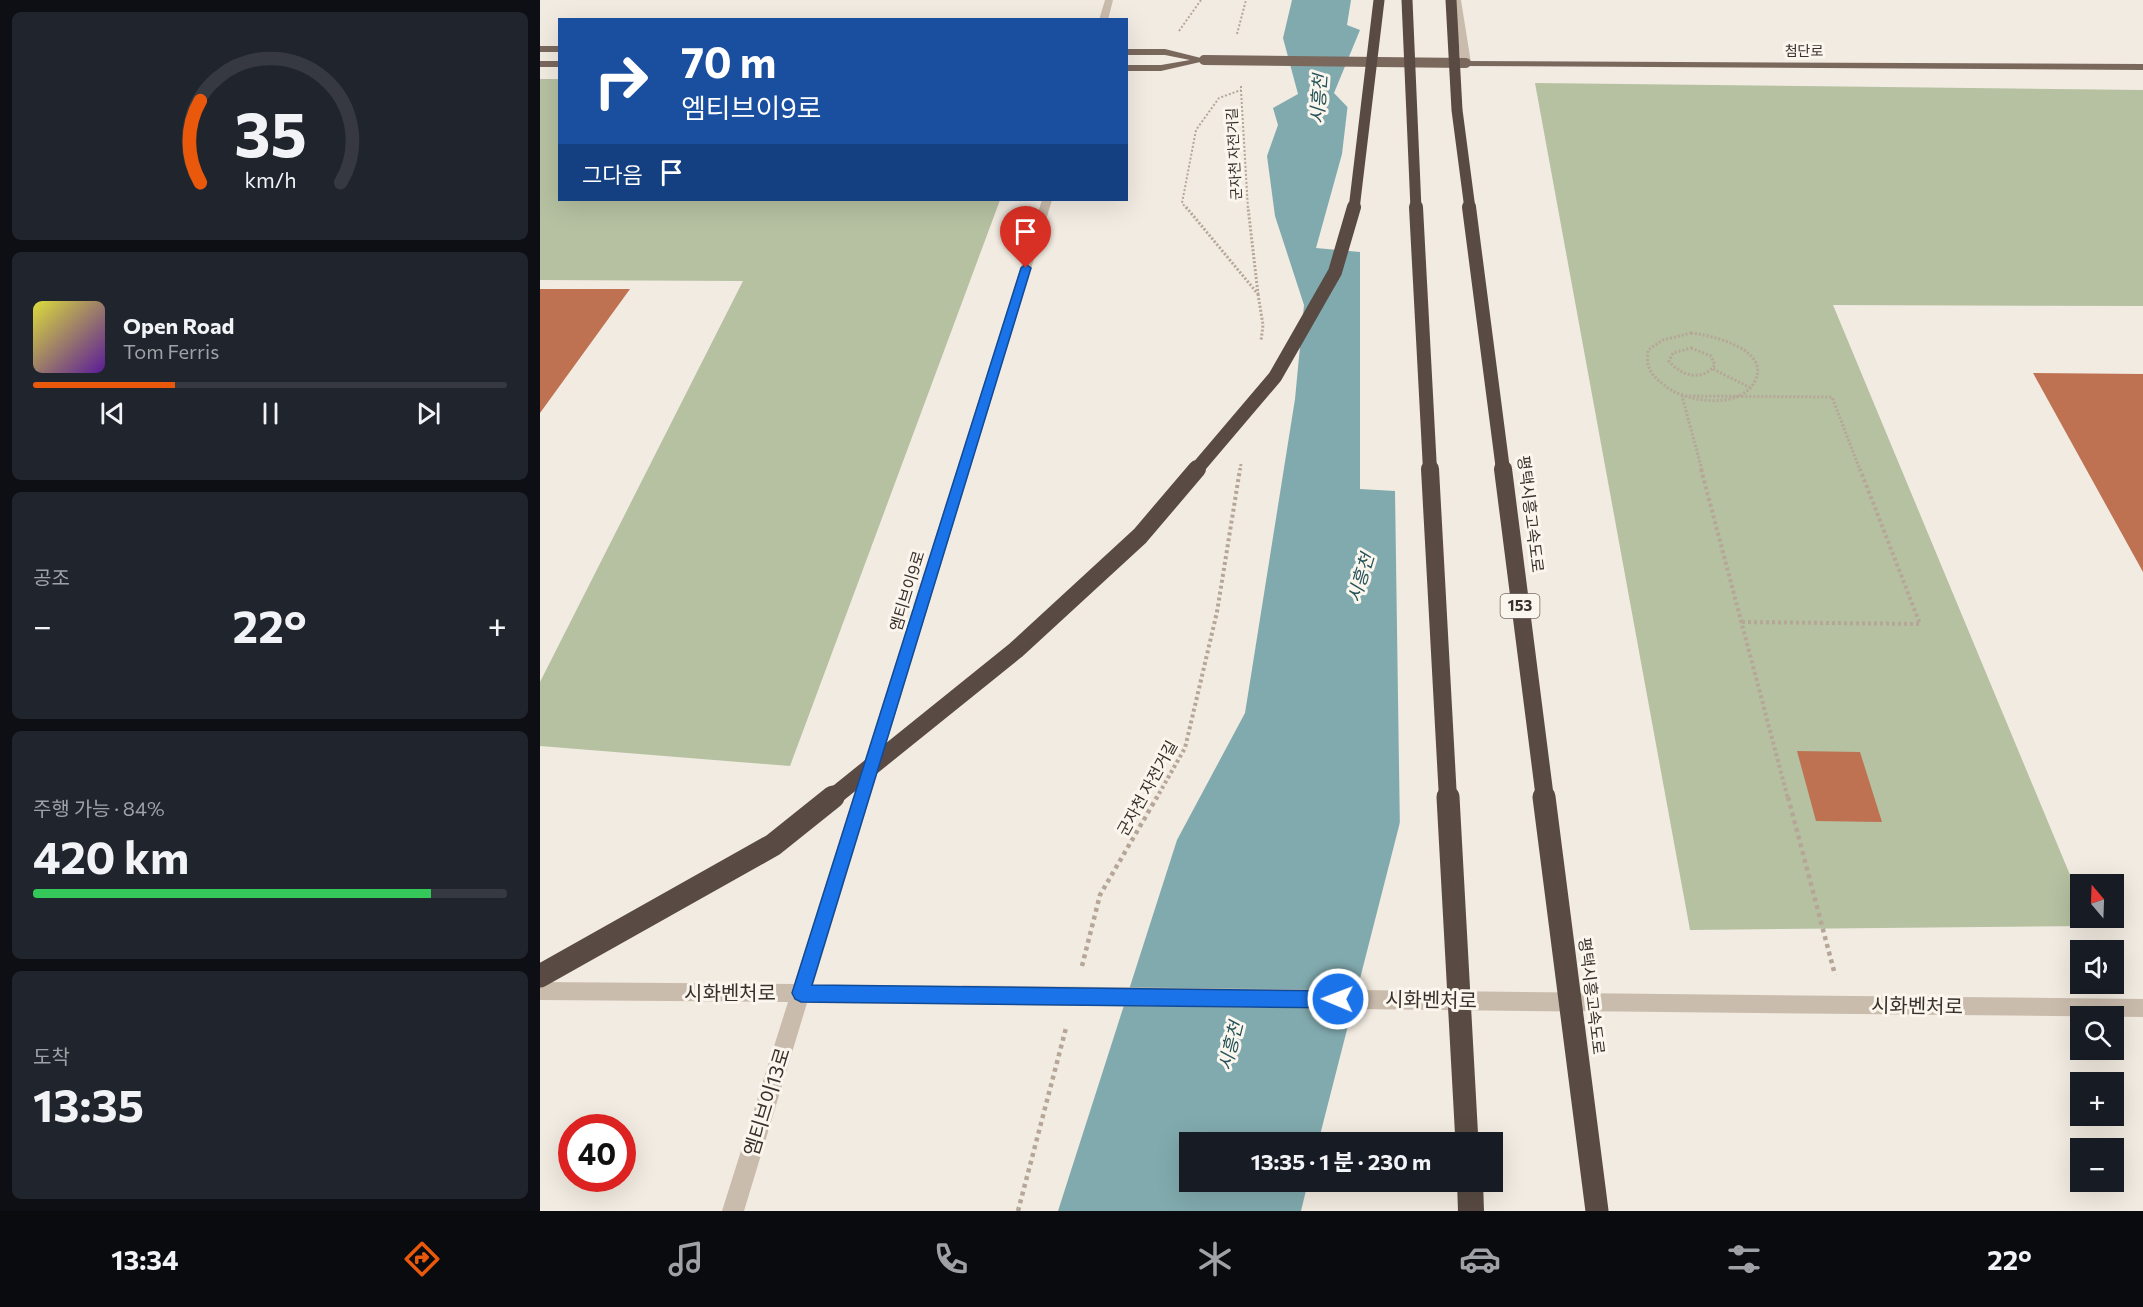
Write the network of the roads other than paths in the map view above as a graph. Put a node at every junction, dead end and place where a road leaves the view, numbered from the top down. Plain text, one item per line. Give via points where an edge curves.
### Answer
1 (1109, 0) edge
2 (1379, 0) edge
3 (1407, 0) edge
4 (1451, 0) edge
5 (1457, 0) edge
6 (1104, 18) edge
7 (540, 49) edge
8 (558, 49) edge
9 (1128, 52) edge
10 (1204, 60) junction
11 (1466, 63) junction
12 (540, 64) edge
13 (558, 64) edge
14 (2143, 67) edge
15 (1128, 68) edge
16 (1047, 201) edge
17 (540, 976) edge
18 (540, 991) edge
19 (801, 993) junction
20 (2143, 1008) edge
21 (1466, 1132) edge
22 (1470, 1192) edge
23 (734, 1211) edge
24 (1471, 1211) edge
25 (1597, 1211) edge

1 - 6 street
2 - 17 highway, bridge via 1353,213 1335,272 1275,377 1140,536 1016,650 773,845
3 - 21 highway, bridge
4 - 25 highway, 평택시흥고속도로 / 153, bridge via 1457,110
5 - 11 street
7 - 8 main road
9 - 10 main road via 1165,52
10 - 11 main road, 첨단로, bridge
10 - 15 main road via 1161,68
11 - 14 main road, 첨단로
12 - 13 main road
16 - 19 street, 엠티브이9로
18 - 19 street, 시화벤처로
19 - 20 street, 시화벤처로, bridge
19 - 23 street, 엠티브이13로
22 - 24 highway

